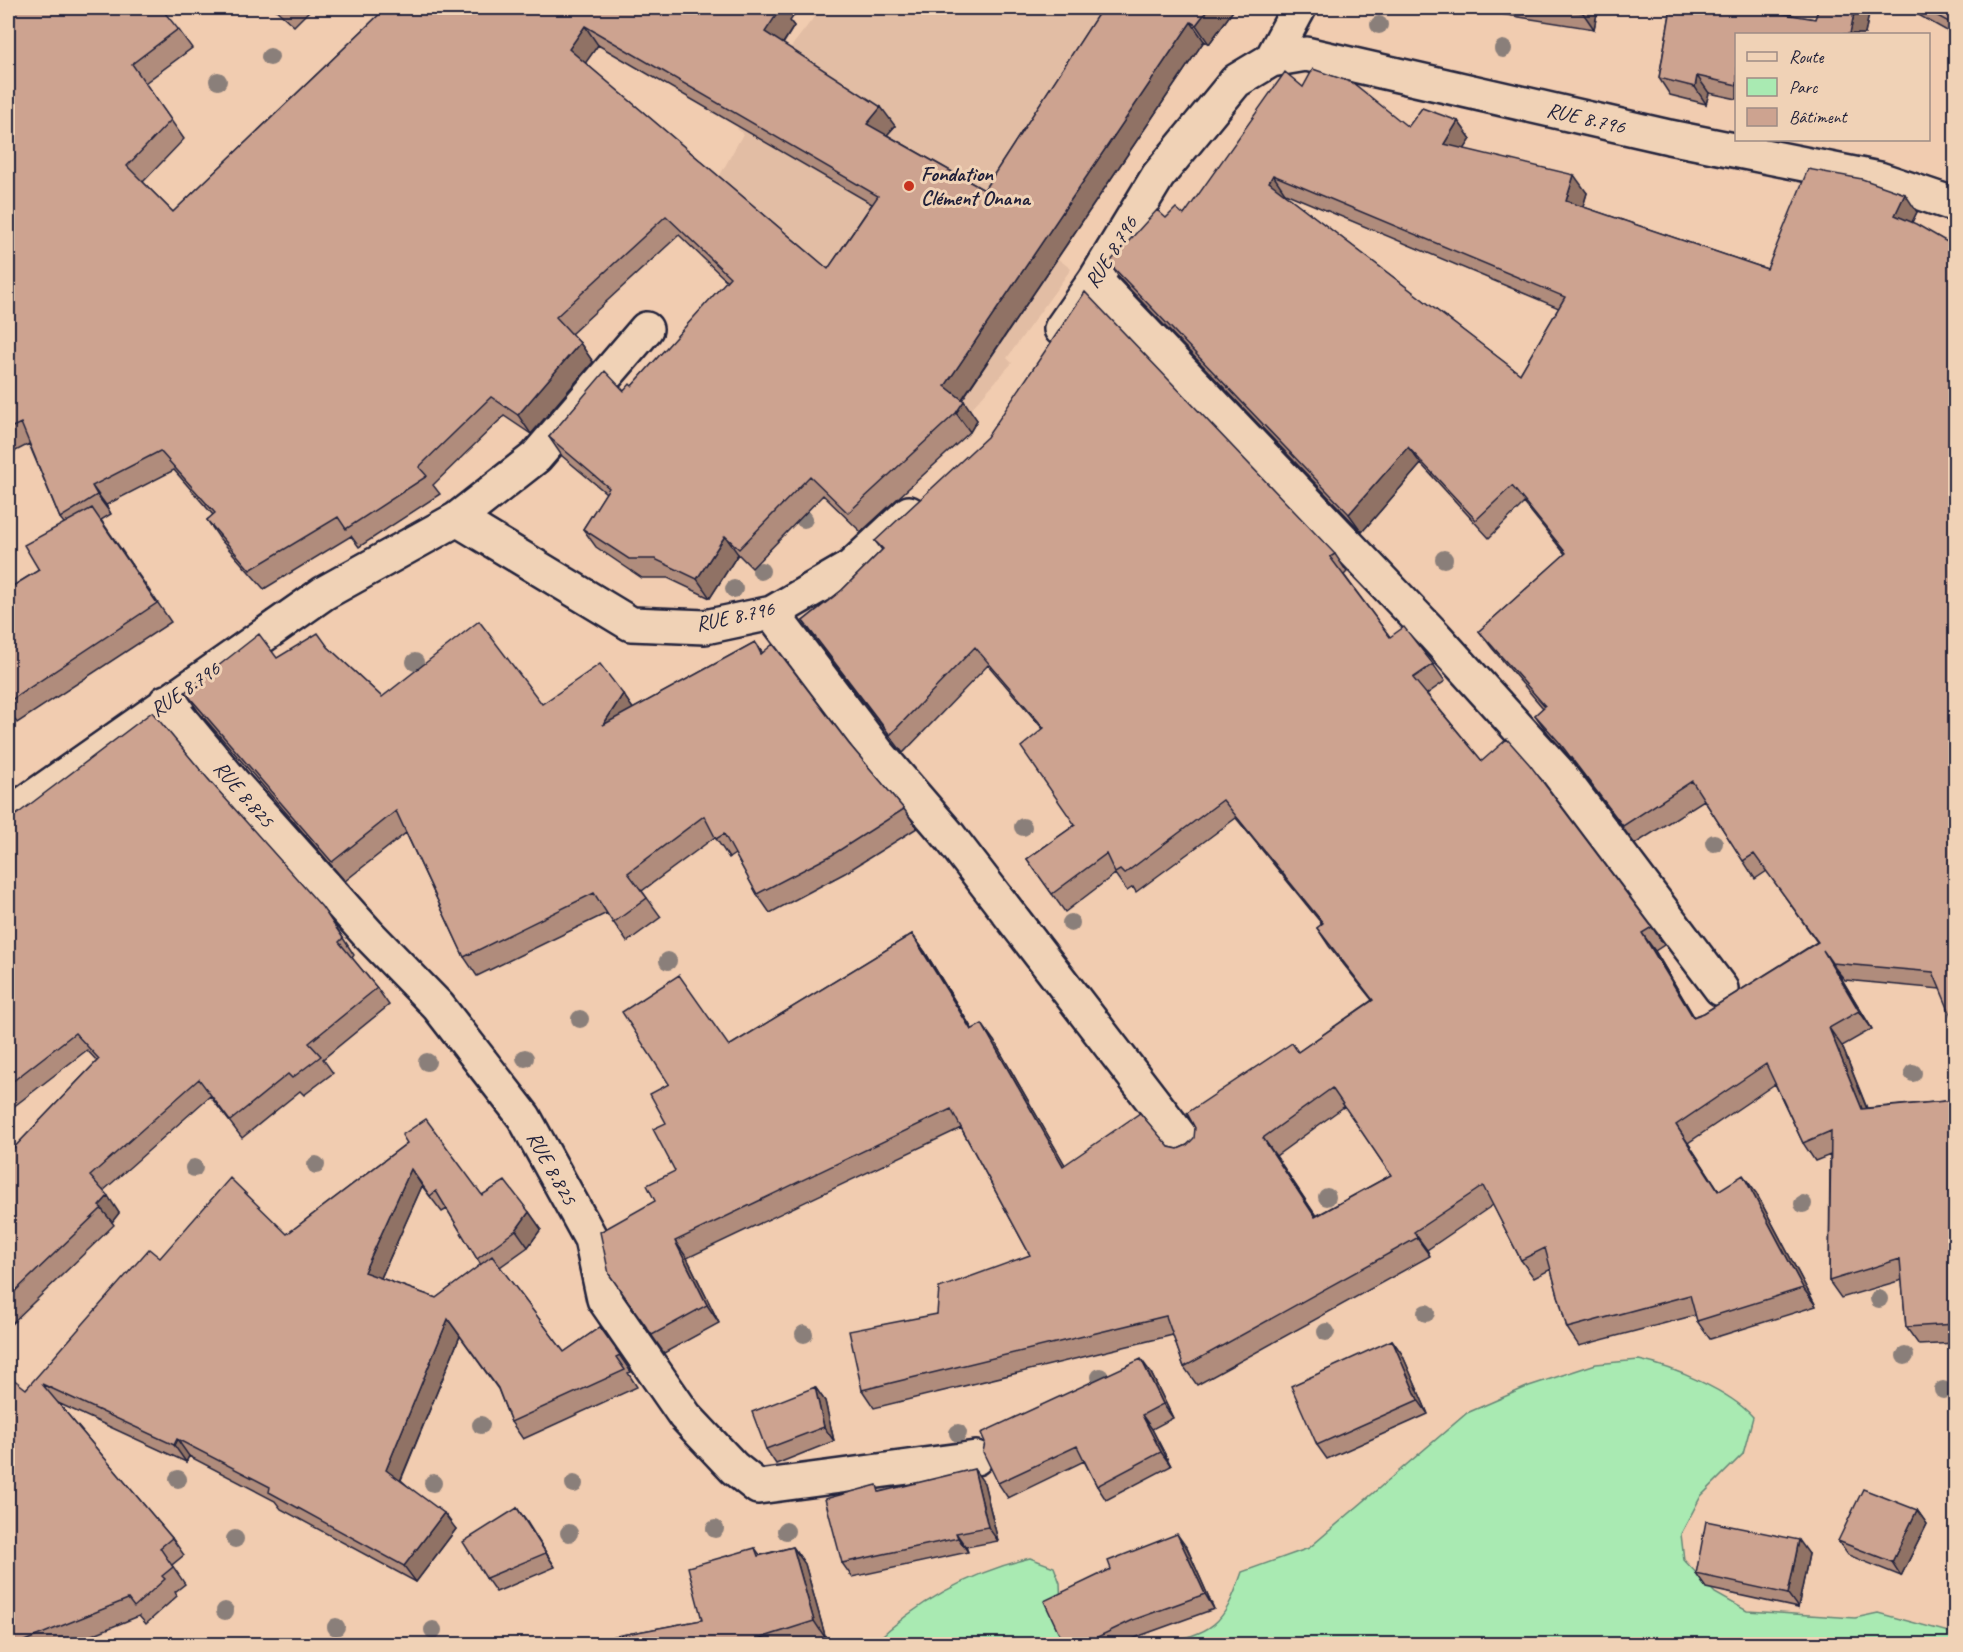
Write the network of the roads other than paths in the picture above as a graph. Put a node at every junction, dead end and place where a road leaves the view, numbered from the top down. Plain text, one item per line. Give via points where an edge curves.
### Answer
1 (1299, 8) edge
2 (1271, 60) junction
3 (1956, 205) edge
4 (1095, 280) junction
5 (646, 328) dead end
6 (1042, 357) edge
7 (934, 490) edge
8 (457, 519) junction
9 (772, 613) junction
10 (166, 702) junction
11 (8, 815) edge
12 (1722, 989) dead end
13 (1189, 1148) edge
14 (976, 1458) dead end

1 - 2 street
2 - 3 street, RUE 8.796 via 1306,54 1669,137 1879,179
2 - 4 street, RUE 8.796 via 1236,81 1158,176
4 - 6 street, RUE 8.796
4 - 12 street via 1433,634 1557,771
5 - 8 street via 536,457
7 - 9 street, RUE 8.796 via 851,567
8 - 9 street, RUE 8.796 via 631,624 705,627
8 - 10 street, RUE 8.796 via 324,593
9 - 13 street
10 - 11 street, RUE 8.796
10 - 14 street, RUE 8.825 via 234,784 438,1006 524,1117 591,1239 604,1299 685,1416 734,1468 758,1487

